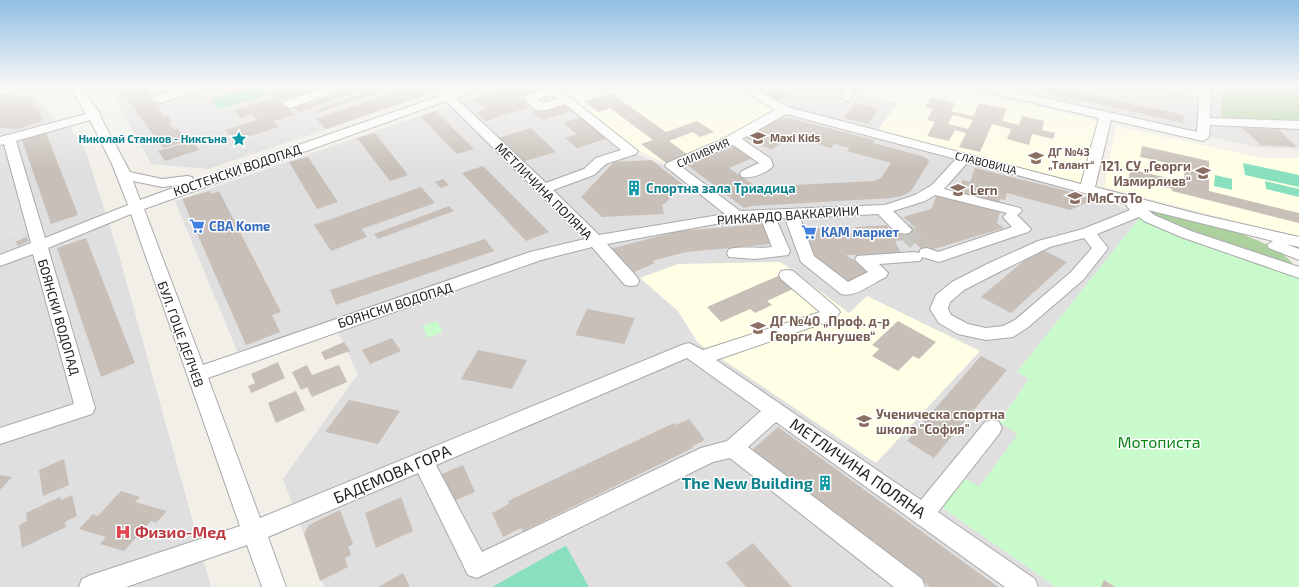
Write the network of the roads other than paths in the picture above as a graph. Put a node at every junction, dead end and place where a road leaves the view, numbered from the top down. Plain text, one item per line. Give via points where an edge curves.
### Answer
1 (397, 114) edge
2 (466, 114) edge
3 (585, 114) edge
4 (776, 114) edge
5 (801, 114) edge
6 (1204, 114) edge
7 (95, 115) joint
8 (1106, 115) joint
9 (1204, 121) junction
10 (1299, 125) edge
11 (733, 139) junction
12 (5, 140) edge
13 (965, 158) junction
14 (223, 174) junction
15 (747, 174) dead end
16 (124, 175) junction
17 (543, 189) junction
18 (1087, 189) junction
19 (933, 190) junction
20 (1126, 200) junction
21 (134, 206) junction
22 (882, 209) junction
23 (1140, 211) junction
24 (791, 214) junction
25 (768, 215) junction
26 (737, 216) junction
27 (904, 230) tunnel mouth
28 (1088, 232) junction
29 (595, 241) junction
30 (39, 244) junction
31 (1294, 248) edge
32 (734, 253) dead end
33 (0, 261) edge
34 (1299, 273) edge
35 (786, 275) dead end
36 (631, 281) dead end
37 (695, 354) junction
38 (196, 375) junction
39 (776, 410) junction
40 (992, 428) dead end
41 (0, 436) edge
42 (733, 448) junction
43 (423, 461) junction
44 (923, 514) junction
45 (254, 532) junction
46 (91, 587) edge
47 (274, 587) edge
48 (912, 587) edge
49 (1026, 587) edge

1 - 14 street, КОСТЕНСКИ ВОДОПАД
2 - 17 street, МЕТЛИЧИНА ПОЛЯНА
3 - 17 street via 631,150 601,161 589,172
4 - 11 street, СИЛИВРИЯ
5 - 13 street, СЛАВОВИЦА
6 - 9 street
7 - 12 street
7 - 16 street, БУЛ. ГОЦЕ ДЕЛЧЕВ
8 - 9 street via 1203,137
8 - 18 street
9 - 10 street
11 - 15 street via 764,159 767,164
11 - 26 street, СИЛИВРИЯ via 672,166
12 - 30 street, БОЯНСКИ ВОДОПАД
13 - 18 street, СЛАВОВИЦА
13 - 19 street, РИККАРДО ВАККАРИНИ
14 - 16 street via 169,183 151,182
14 - 21 street, КОСТЕНСКИ ВОДОПАД
16 - 21 street, БУЛ. ГОЦЕ ДЕЛЧЕВ
17 - 29 street, МЕТЛИЧИНА ПОЛЯНА
18 - 20 street, СЛАВОВИЦА
19 - 22 street, РИККАРДО ВАККАРИНИ via 920,198
19 - 24 street via 1012,214 1023,229 939,256 863,260 880,273 847,290 807,258
20 - 23 street
20 - 31 street, СЛАВОВИЦА via 1232,227
21 - 30 street, КОСТЕНСКИ ВОДОПАД
21 - 38 street, БУЛ. ГОЦЕ ДЕЛЧЕВ
22 - 24 street, РИККАРДО ВАККАРИНИ
22 - 27 street
23 - 28 street
23 - 34 street via 1161,224 1186,234
24 - 25 street, РИККАРДО ВАККАРИНИ
25 - 26 street, РИККАРДО ВАККАРИНИ
25 - 32 street via 782,251
26 - 29 street, РИККАРДО ВАККАРИНИ
28 - 28 street via 1044,244 958,286 942,299 939,309 945,319 964,330 986,334 1007,332 1020,324 1082,270 1100,248
29 - 36 street, МЕТЛИЧИНА ПОЛЯНА
29 - 38 street, БОЯНСКИ ВОДОПАД via 536,256
30 - 33 street, КОСТЕНСКИ ВОДОПАД
30 - 41 street, БОЯНСКИ ВОДОПАД via 85,408
35 - 37 street, БАДЕМОВА ГОРА via 829,310 829,315
37 - 39 street, МЕТЛИЧИНА ПОЛЯНА
37 - 43 street, БАДЕМОВА ГОРА
38 - 45 street, БУЛ. ГОЦЕ ДЕЛЧЕВ
39 - 42 street
39 - 44 street, МЕТЛИЧИНА ПОЛЯНА
40 - 44 street
42 - 43 street via 708,454 476,567
42 - 48 street
43 - 45 street, БАДЕМОВА ГОРА
44 - 49 street, МЕТЛИЧИНА ПОЛЯНА
45 - 46 street, БАДЕМОВА ГОРА
45 - 47 street, БУЛ. ГОЦЕ ДЕЛЧЕВ

